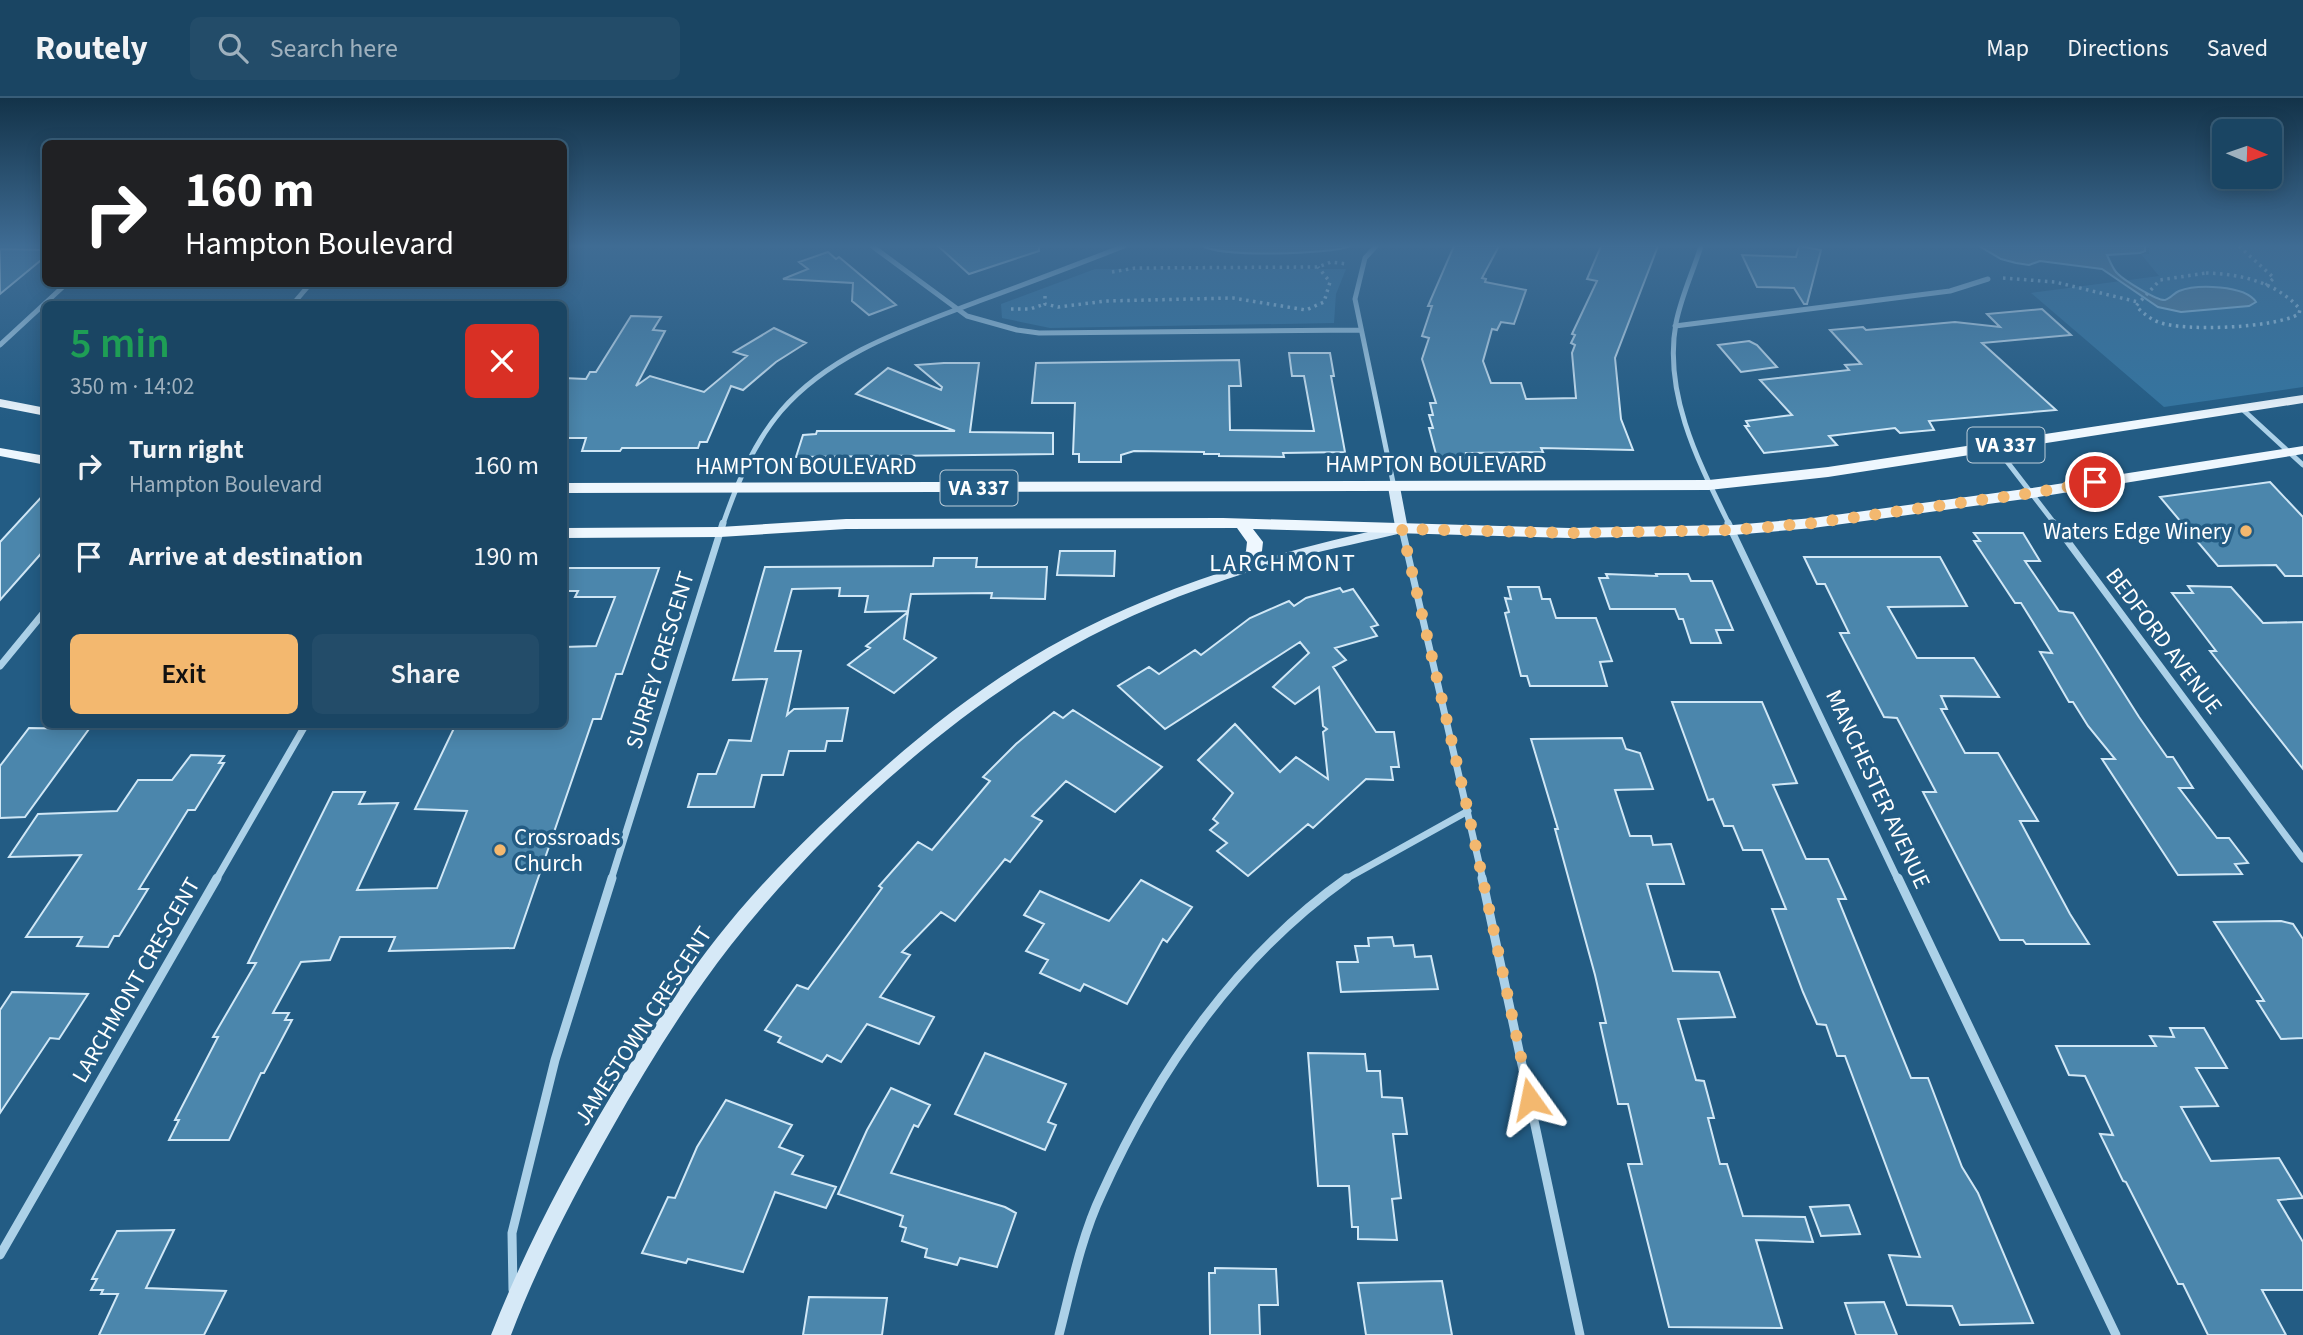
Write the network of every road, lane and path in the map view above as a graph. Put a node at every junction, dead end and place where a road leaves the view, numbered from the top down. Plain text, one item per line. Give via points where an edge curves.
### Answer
1 (949, 304) edge
2 (973, 304) edge
3 (1045, 304) edge
4 (1084, 304) edge
5 (1268, 304) edge
6 (1320, 304) edge
7 (1356, 304) edge
8 (1682, 304) edge
9 (1850, 304) edge
10 (2137, 304) edge
11 (2296, 304) edge
12 (42, 306) edge
13 (957, 310) junction
14 (1675, 326) junction
15 (1360, 330) junction
16 (0, 345) edge
17 (2303, 399) edge
18 (0, 403) edge
19 (2241, 408) junction
20 (42, 411) edge
21 (1995, 446) junction
22 (2296, 451) edge
23 (0, 452) edge
24 (42, 460) edge
25 (2303, 465) edge
26 (1709, 485) junction
27 (1394, 487) junction
28 (567, 488) edge
29 (736, 489) junction
30 (2032, 493) junction
31 (1241, 523) junction
32 (1402, 529) junction
33 (1732, 530) junction
34 (720, 532) junction
35 (567, 533) edge
36 (1244, 568) junction
37 (42, 615) edge
38 (0, 666) edge
39 (304, 728) edge
40 (1468, 811) junction
41 (2303, 859) edge
42 (0, 1255) edge
43 (513, 1302) junction
44 (501, 1335) edge
45 (1059, 1335) edge
46 (1580, 1335) edge
47 (2116, 1335) edge

1 - 13 street
2 - 13 street, SURREY CRESCENT
3 - 4 path
5 - 6 path via 1306,310
7 - 15 street
8 - 14 street, MANCHESTER AVENUE
9 - 14 street
10 - 11 path via 2138,310 2157,320 2202,330 2277,321 2300,314
12 - 16 street
13 - 15 street via 989,323 1039,333
13 - 29 street, SURREY CRESCENT via 849,356 809,384 783,407 764,433
14 - 26 street, MANCHESTER AVENUE via 1682,412
15 - 27 street
17 - 19 main road, HAMPTON BOULEVARD / VA 337
18 - 20 main road
19 - 21 main road, HAMPTON BOULEVARD / VA 337
19 - 22 street
21 - 26 main road, HAMPTON BOULEVARD / VA 337
21 - 30 street, BEDFORD AVENUE
22 - 25 street
22 - 30 main road, VA 337
23 - 24 main road
26 - 27 main road, HAMPTON BOULEVARD / VA 337
26 - 33 street, MANCHESTER AVENUE
27 - 29 main road, HAMPTON BOULEVARD / VA 337
27 - 32 main road
28 - 29 main road, HAMPTON BOULEVARD / VA 337
29 - 34 street, SURREY CRESCENT
30 - 33 main road, VA 337
30 - 41 street, BEDFORD AVENUE
31 - 32 main road, VA 337
31 - 34 main road, VA 337 via 846,524
31 - 36 main road via 1255,542
32 - 33 main road, VA 337
32 - 36 main road, JAMESTOWN CRESCENT via 1329,543
32 - 40 street
33 - 47 street, MANCHESTER AVENUE
34 - 35 main road, VA 337
34 - 43 street, SURREY CRESCENT via 555,1060 512,1233
36 - 43 main road, JAMESTOWN CRESCENT via 1174,593 1076,640 991,690 831,823 743,919 681,1001 560,1200
37 - 38 street
39 - 42 street, LARCHMONT CRESCENT
40 - 45 street via 1345,879 1270,940 1206,1014 1155,1092 1101,1194
40 - 46 street
43 - 44 main road, JAMESTOWN CRESCENT

